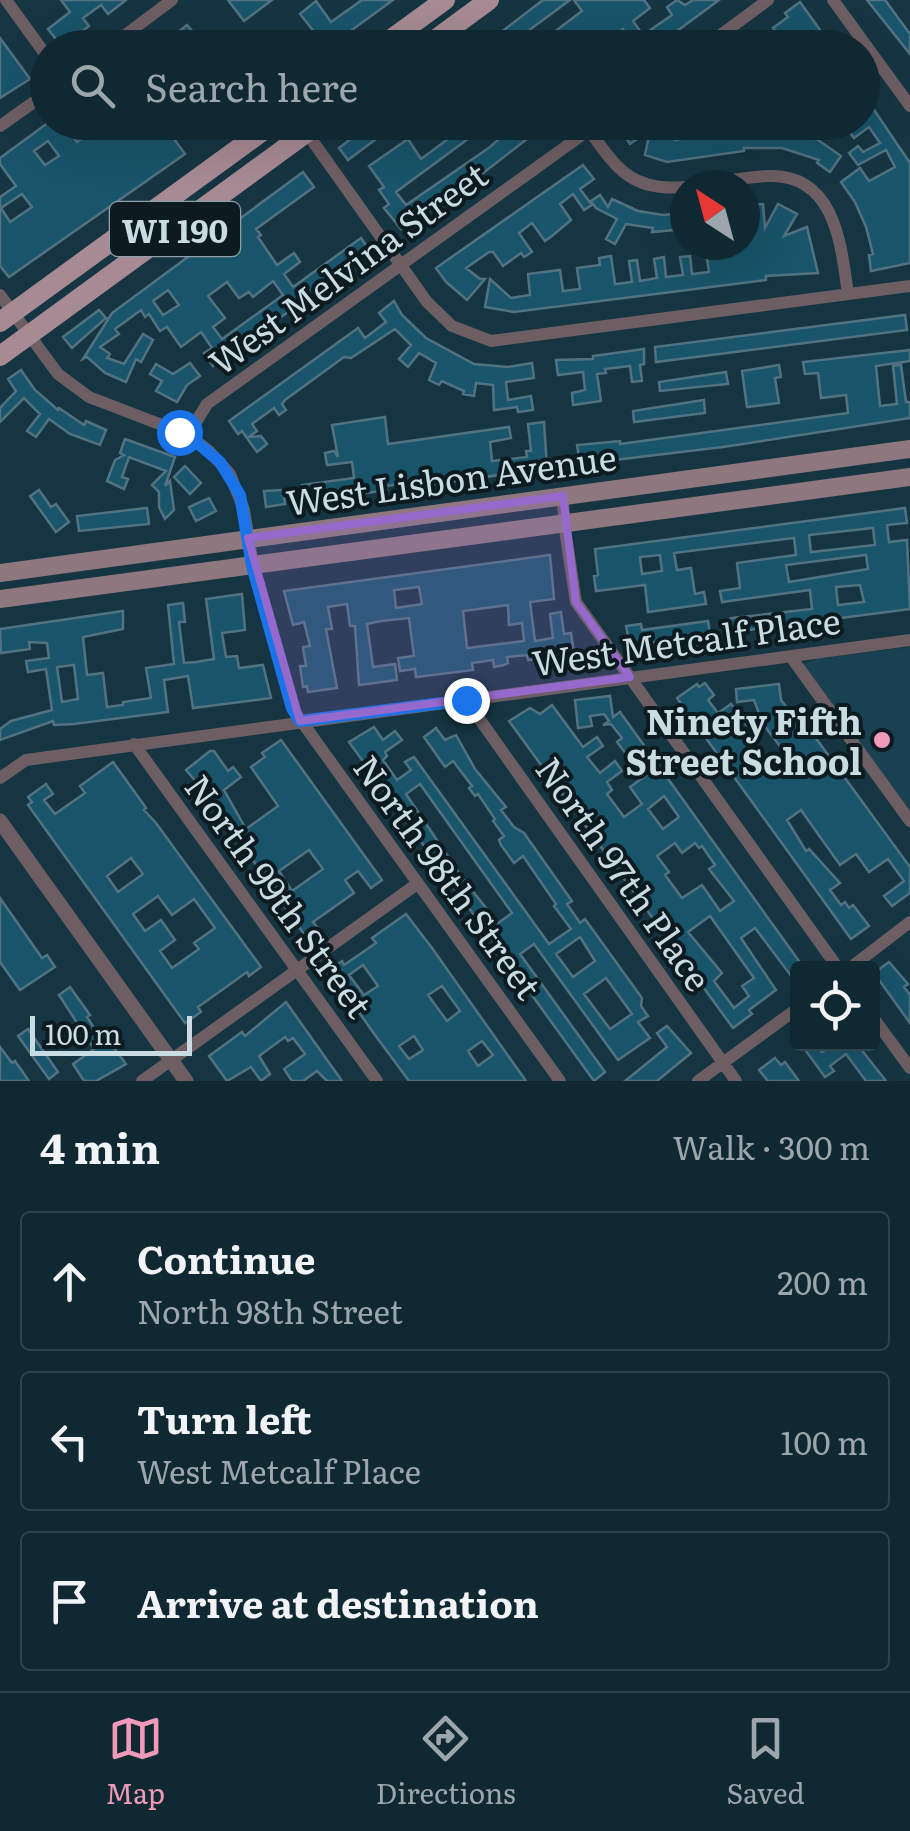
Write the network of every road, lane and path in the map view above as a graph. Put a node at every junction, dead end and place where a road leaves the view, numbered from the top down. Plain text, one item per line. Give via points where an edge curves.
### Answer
1 (6, 0) edge
2 (172, 0) edge
3 (444, 0) edge
4 (489, 0) edge
5 (768, 0) edge
6 (833, 0) edge
7 (132, 30) edge
8 (403, 30) edge
9 (448, 30) edge
10 (727, 30) edge
11 (855, 30) edge
12 (30, 33) edge
13 (880, 65) edge
14 (30, 105) edge
15 (910, 106) edge
16 (0, 126) edge
17 (251, 140) edge
18 (290, 140) edge
19 (318, 140) edge
20 (574, 140) edge
21 (603, 140) edge
22 (760, 178) edge
23 (670, 188) edge
24 (401, 264) junction
25 (910, 286) edge
26 (0, 294) edge
27 (848, 294) junction
28 (6, 317) edge
29 (29, 335) junction
30 (0, 356) edge
31 (188, 435) junction
32 (910, 450) edge
33 (910, 478) edge
34 (563, 496) junction
35 (564, 523) junction
36 (248, 538) junction
37 (252, 566) junction
38 (0, 572) edge
39 (0, 599) edge
40 (910, 640) edge
41 (791, 657) junction
42 (630, 677) junction
43 (466, 700) junction
44 (300, 721) junction
45 (134, 744) junction
46 (0, 778) edge
47 (910, 820) edge
48 (0, 821) edge
49 (417, 884) junction
50 (910, 922) edge
51 (833, 961) edge
52 (859, 961) edge
53 (297, 971) junction
54 (790, 1014) edge
55 (880, 1027) edge
56 (171, 1060) junction
57 (723, 1063) junction
58 (910, 1068) edge
59 (142, 1081) edge
60 (186, 1081) edge
61 (377, 1081) edge
62 (560, 1081) edge
63 (698, 1081) edge
64 (736, 1081) edge

1 - 12 street
2 - 7 street
3 - 8 main road
4 - 9 main road
5 - 10 street
6 - 11 street
13 - 15 street
14 - 16 street
17 - 28 main road, WI 190
18 - 29 main road, WI 190
19 - 24 street
20 - 24 street, West Melvina Street
21 - 23 street via 624,175
22 - 27 street via 774,176 821,198 837,226
24 - 27 street via 452,326 491,341
24 - 31 street, West Melvina Street via 208,404
25 - 27 street
26 - 28 street, North 98th Street
28 - 29 street, North 98th Street
29 - 30 main road, WI 190
29 - 31 street, North 98th Street via 58,374 89,397
31 - 36 street, North 98th Street via 230,474
32 - 34 main road, West Lisbon Avenue
33 - 35 main road, West Lisbon Avenue
34 - 35 street
34 - 36 main road, West Lisbon Avenue
35 - 37 main road, West Lisbon Avenue
35 - 42 street via 576,602
36 - 37 street, North 98th Street
36 - 38 main road, West Lisbon Avenue
37 - 39 main road, West Lisbon Avenue
37 - 44 street, North 98th Street
40 - 41 street, West Metcalf Place
41 - 42 street, West Metcalf Place
41 - 47 street
42 - 43 street, West Metcalf Place
42 - 51 street
43 - 44 street, West Metcalf Place
43 - 57 street, North 97th Place
44 - 45 street, West Metcalf Place
44 - 49 street, North 98th Street
45 - 46 street, West Metcalf Place via 26,760
45 - 53 street, North 99th Street
48 - 56 street
49 - 53 street
49 - 62 street, North 98th Street
50 - 52 street
53 - 56 street
53 - 61 street, North 99th Street
54 - 57 street
55 - 58 street
56 - 59 street
56 - 60 street
57 - 63 street
57 - 64 street, North 97th Place

